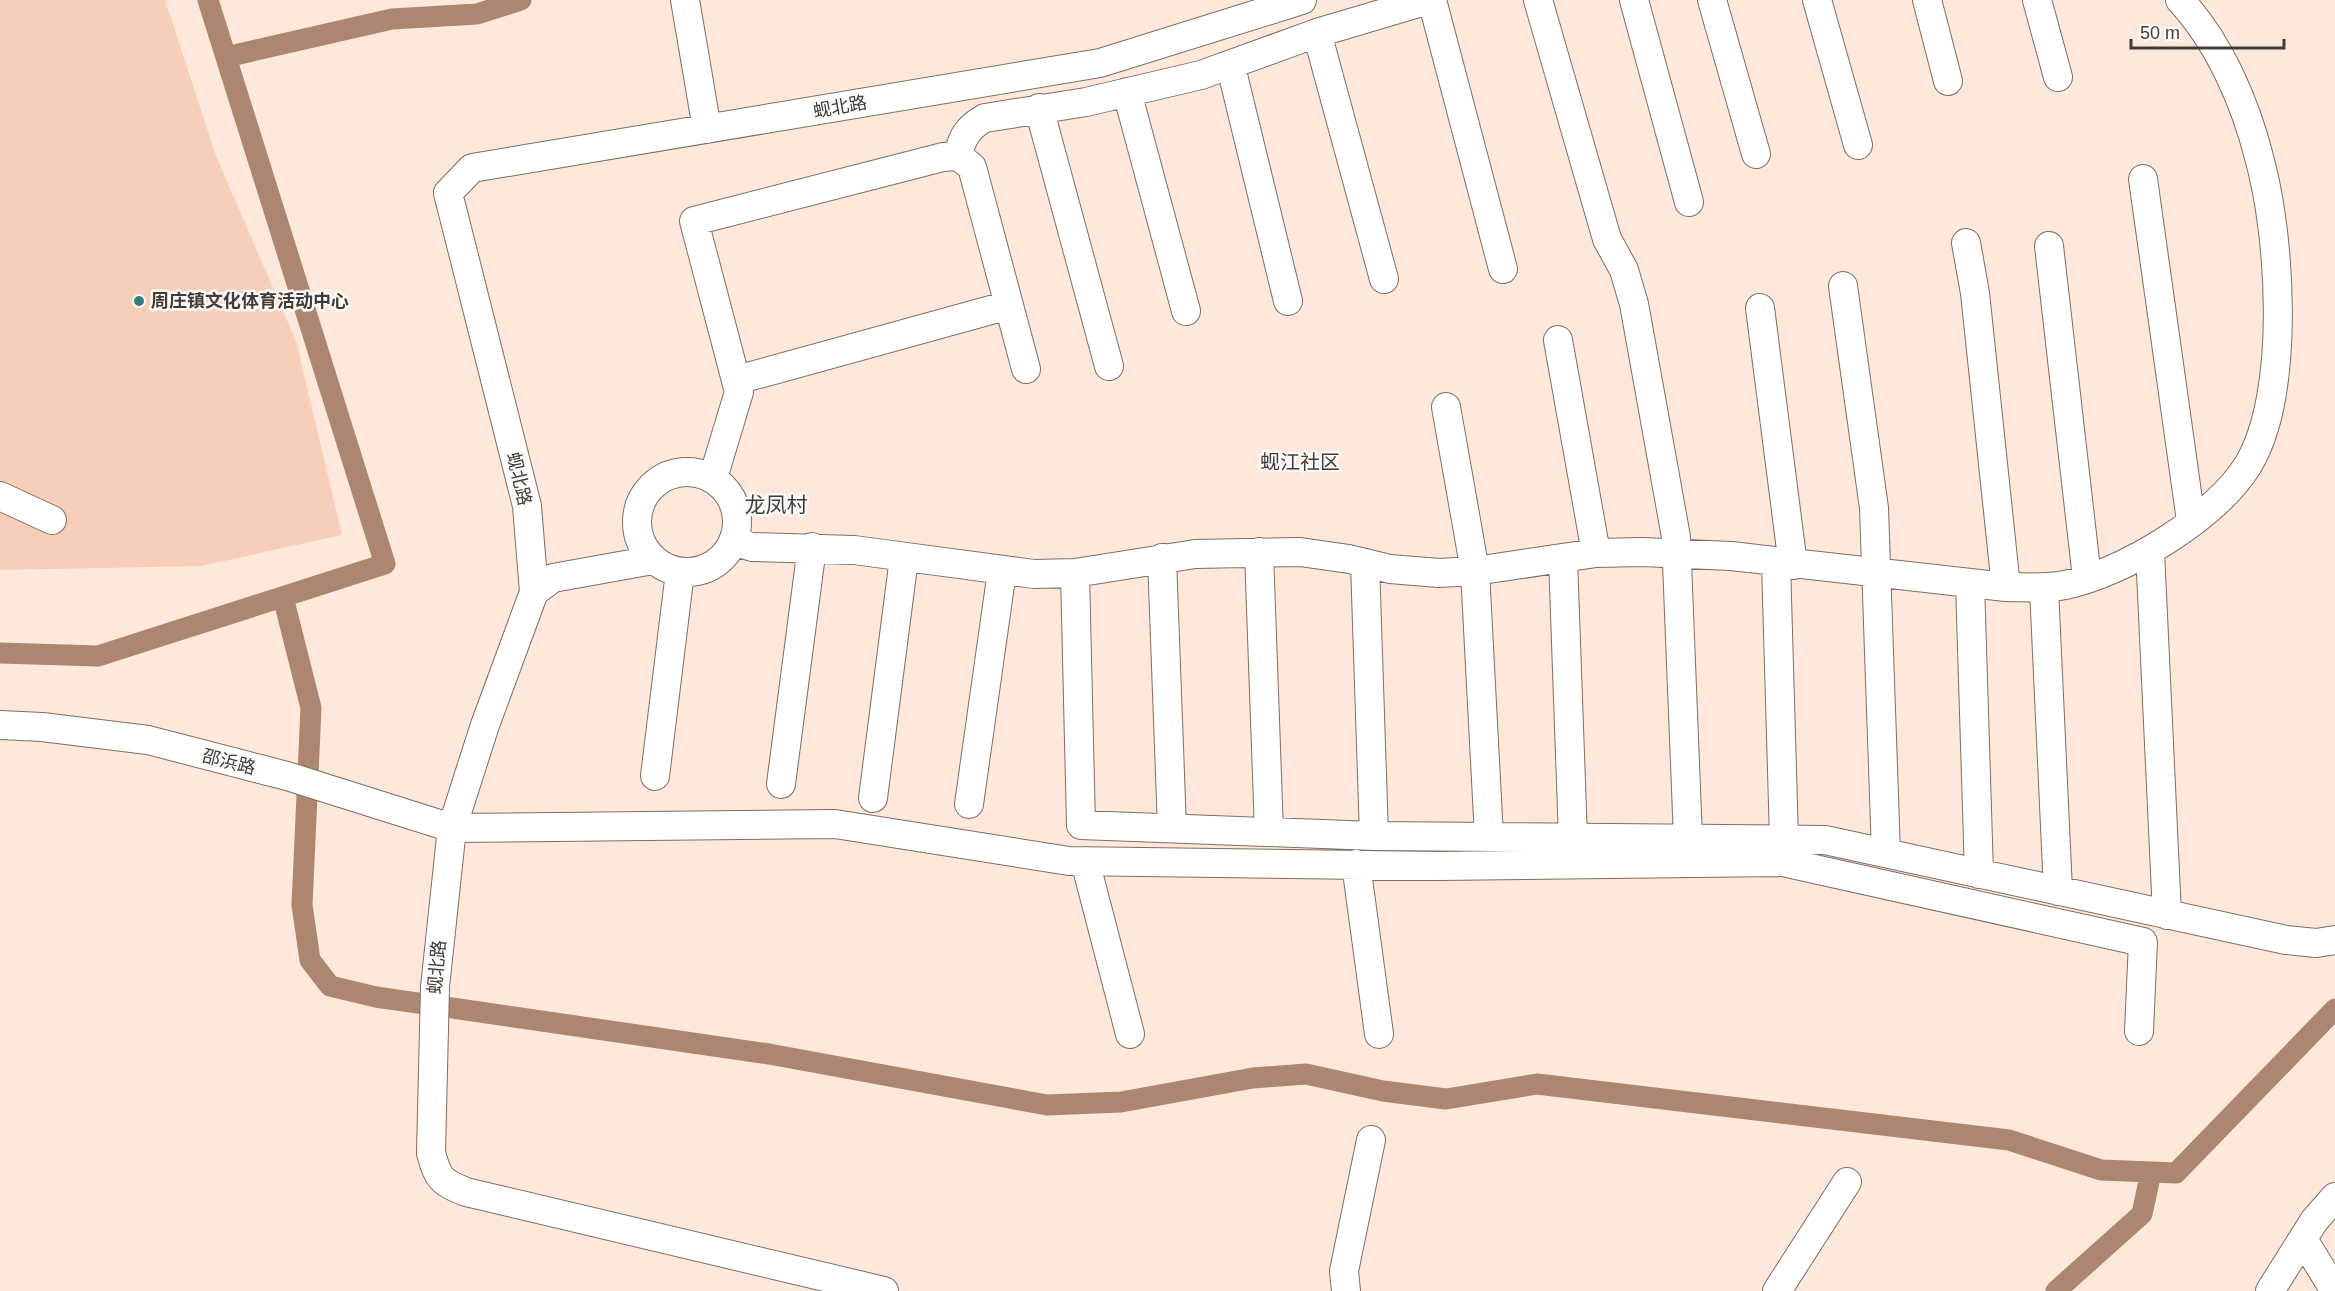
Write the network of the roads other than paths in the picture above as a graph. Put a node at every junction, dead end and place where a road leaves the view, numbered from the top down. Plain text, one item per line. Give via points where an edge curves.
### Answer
1 (685, 0) edge
2 (1302, 0) edge
3 (1430, 0) edge
4 (1538, 0) edge
5 (1635, 0) edge
6 (1712, 0) edge
7 (1817, 0) edge
8 (1927, 0) edge
9 (2037, 0) edge
10 (2180, 0) edge
11 (1317, 33) junction
12 (1231, 67) junction
13 (2058, 77) dead end
14 (1948, 81) dead end
15 (1127, 92) junction
16 (1039, 108) junction
17 (707, 129) junction
18 (1858, 145) dead end
19 (1756, 154) dead end
20 (958, 156) junction
21 (2143, 179) dead end
22 (1689, 202) dead end
23 (1966, 243) dead end
24 (2049, 246) dead end
25 (1503, 269) dead end
26 (1384, 279) dead end
27 (1843, 286) dead end
28 (1288, 301) dead end
29 (1009, 305) junction
30 (1760, 309) dead end
31 (1186, 311) dead end
32 (1558, 340) dead end
33 (1109, 366) dead end
34 (1026, 369) dead end
35 (737, 380) junction
36 (1446, 407) dead end
37 (713, 478) junction
38 (0, 496) edge
39 (52, 520) dead end
40 (2191, 521) junction
41 (733, 541) junction
42 (812, 548) junction
43 (2150, 551) junction
44 (1259, 552) junction
45 (1596, 554) junction
46 (1677, 554) junction
47 (904, 558) junction
48 (1162, 558) junction
49 (1563, 558) junction
50 (653, 560) junction
51 (1365, 563) junction
52 (1784, 564) junction
53 (1002, 571) junction
54 (1475, 571) junction
55 (680, 572) junction
56 (1075, 573) junction
57 (1876, 574) junction
58 (2087, 578) junction
59 (1970, 584) junction
60 (2006, 587) junction
61 (2044, 588) junction
62 (534, 592) junction
63 (0, 725) edge
64 (656, 776) dead end
65 (781, 784) dead end
66 (873, 798) dead end
67 (969, 804) dead end
68 (452, 828) junction
69 (1172, 828) junction
70 (1269, 832) junction
71 (1374, 836) junction
72 (1489, 837) junction
73 (1688, 838) junction
74 (1573, 839) junction
75 (1784, 839) junction
76 (1886, 853) junction
77 (1085, 861) junction
78 (1356, 864) junction
79 (1979, 874) junction
80 (2058, 891) junction
81 (2167, 915) junction
82 (2335, 940) edge
83 (2139, 1031) dead end
84 (1130, 1034) dead end
85 (1379, 1034) dead end
86 (1371, 1140) dead end
87 (1847, 1182) dead end
88 (2335, 1197) edge
89 (2302, 1239) junction
90 (884, 1291) edge
91 (1346, 1291) edge
92 (1777, 1291) edge
93 (2270, 1291) edge
94 (2335, 1291) edge

1 - 17 street
2 - 17 street, 蚬北路 via 1100,63
3 - 11 street
3 - 25 street
4 - 46 street via 1607,239 1624,270 1634,304
5 - 22 street
6 - 19 street
7 - 18 street
8 - 14 street
9 - 13 street
10 - 40 street via 2200,21 2224,66 2260,158 2276,270 2278,322 2277,362 2260,437 2248,465 2222,497
11 - 12 street
11 - 26 street
12 - 15 street
12 - 28 street
15 - 16 street
15 - 31 street
16 - 20 street via 985,118 970,125
16 - 33 street
17 - 62 street, 蚬北路 via 472,168 448,193 526,507
20 - 29 street via 972,167
20 - 35 street via 694,221
21 - 40 street
23 - 60 street via 1975,293
24 - 58 street
27 - 57 street via 1874,508
29 - 34 street
29 - 35 street
30 - 52 street
32 - 45 street
35 - 37 street via 739,392
36 - 54 street
37 - 41 street via 729,492 737,512
37 - 50 street via 693,471 671,473 653,484 640,501 636,522 640,543
38 - 39 street
40 - 43 street
41 - 42 street via 752,547
41 - 55 street via 728,553 712,567
42 - 47 street
42 - 65 street
43 - 58 street
43 - 81 street
44 - 48 street
44 - 51 street via 1300,552
44 - 70 street
45 - 46 street
45 - 49 street
46 - 52 street via 1731,556
46 - 73 street
47 - 53 street
47 - 66 street
48 - 56 street
48 - 69 street
49 - 54 street
49 - 74 street
50 - 55 street
50 - 62 street via 553,578
51 - 54 street via 1415,572
51 - 71 street
52 - 57 street
52 - 75 street
53 - 56 street
53 - 67 street
54 - 72 street
55 - 64 street
56 - 69 street via 1081,825
57 - 59 street
57 - 76 street
58 - 61 street
59 - 60 street
59 - 79 street
60 - 61 street
61 - 80 street
62 - 68 street, 蚬北路
63 - 68 street, 邵浜路 via 148,740 287,776
68 - 77 street, 邵浜路 via 835,824
68 - 90 street, 蚬北路 via 433,1025 431,1153 444,1183 466,1192
69 - 70 street
70 - 71 street
71 - 72 street
72 - 74 street
73 - 74 street
73 - 75 street
75 - 76 street via 1847,843
76 - 79 street
77 - 78 street, 邵浜路
77 - 84 street
78 - 83 street, 邵浜路 via 1783,862 2143,942
78 - 85 street
79 - 80 street
80 - 81 street
81 - 82 street via 2300,942
86 - 91 street via 1344,1271
87 - 92 street
88 - 89 street
89 - 93 street
89 - 94 street

